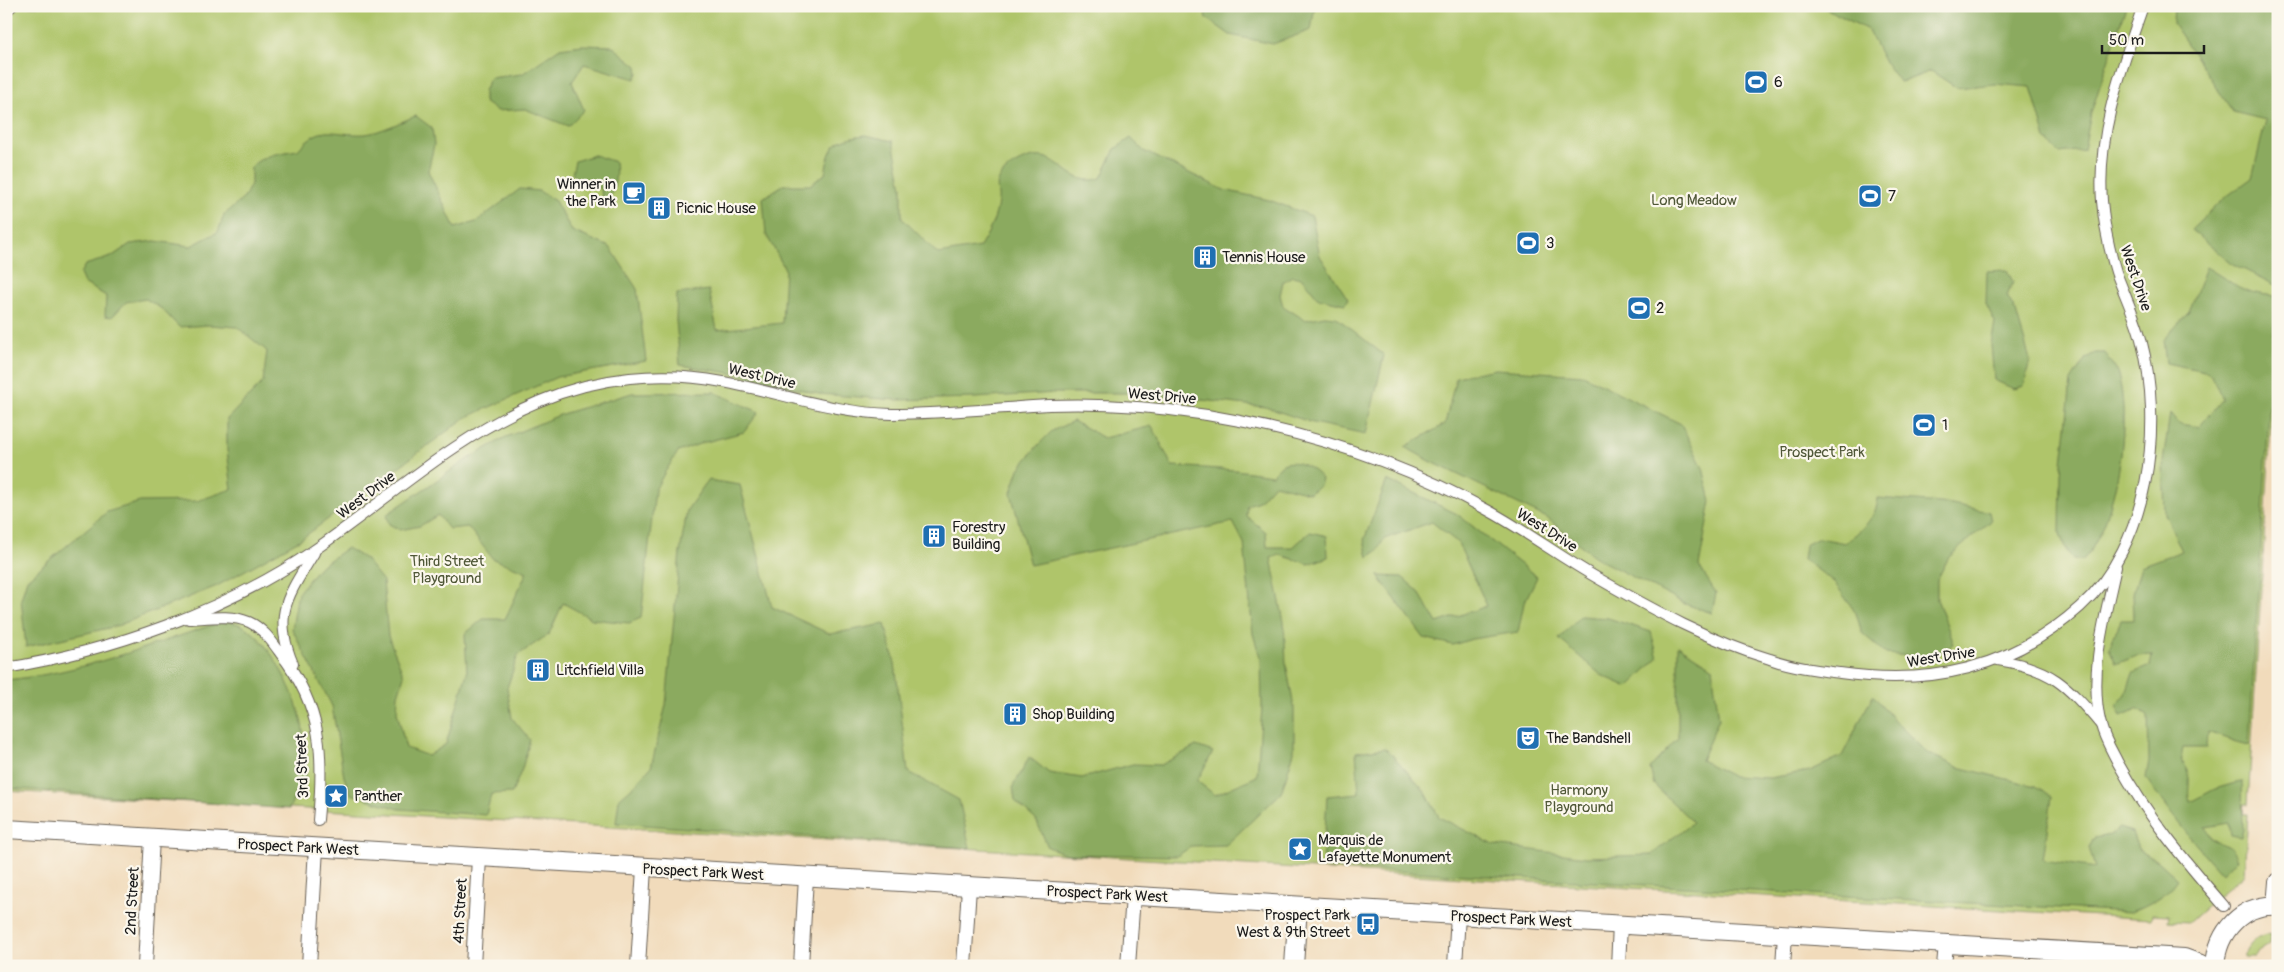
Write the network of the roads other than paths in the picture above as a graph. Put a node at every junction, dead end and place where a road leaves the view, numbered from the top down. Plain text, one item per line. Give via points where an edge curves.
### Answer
1 (12, 6) edge
2 (2143, 6) edge
3 (6, 11) edge
4 (317, 548) junction
5 (2117, 559) junction
6 (180, 620) junction
7 (1998, 660) junction
8 (6, 668) edge
9 (298, 676) junction
10 (2101, 725) junction
11 (318, 820) dead end
12 (6, 829) edge
13 (152, 838) junction
14 (316, 848) junction
15 (479, 858) junction
16 (644, 868) junction
17 (806, 878) junction
18 (2278, 882) edge
19 (969, 887) junction
20 (1132, 896) junction
21 (1298, 906) junction
22 (2224, 906) dead end
23 (2277, 906) edge
24 (1458, 915) junction
25 (1620, 925) junction
26 (1785, 935) junction
27 (1946, 944) junction
28 (2109, 960) edge
29 (145, 966) edge
30 (309, 966) edge
31 (473, 966) edge
32 (638, 966) edge
33 (801, 966) edge
34 (964, 966) edge
35 (1128, 966) edge
36 (1294, 966) edge
37 (1455, 966) edge
38 (1618, 966) edge
39 (1783, 966) edge
40 (1944, 966) edge
41 (2206, 966) edge
42 (2215, 966) edge

1 - 3 street
2 - 5 street, West Drive via 2110,109 2101,174 2108,241 2141,340 2151,396 2152,430 2142,493 2133,526
4 - 6 street, West Drive via 247,590
4 - 7 street, West Drive via 445,454 499,420 538,401 594,383 623,378 691,377 885,414 1074,405 1159,409 1244,422 1346,450 1436,486 1490,512 1594,577 1669,617 1736,648 1777,662 1853,675 1916,678 1974,668
4 - 9 street, West Drive via 284,608 284,640
5 - 7 street, West Drive via 2099,587 2079,608 2039,638
5 - 10 street, West Drive via 2098,652 2096,686
6 - 8 street, West Drive via 56,659
6 - 9 street, 3rd Street via 224,617 251,623 261,629
7 - 10 street, West Drive via 2043,671 2061,683
9 - 11 street, 3rd Street via 317,726 321,780
10 - 22 street, West Drive via 2109,746 2147,812
12 - 13 street, Prospect Park West
13 - 14 street, Prospect Park West
13 - 29 street, 2nd Street
14 - 15 street, Prospect Park West
14 - 30 street
15 - 16 street, Prospect Park West
15 - 31 street, 4th Street
16 - 17 street, Prospect Park West
16 - 32 street
17 - 19 street, Prospect Park West
17 - 33 street
18 - 23 street
19 - 20 street, Prospect Park West
19 - 34 street
20 - 21 street, Prospect Park West
20 - 35 street
21 - 24 street, Prospect Park West
21 - 36 street
23 - 42 street via 2255,908 2228,927 2218,944
24 - 25 street, Prospect Park West
24 - 37 street
25 - 26 street, Prospect Park West
25 - 38 street
26 - 27 street, Prospect Park West
26 - 39 street
27 - 28 street, Prospect Park West
27 - 40 street
28 - 41 street, Prospect Park West via 2184,958

